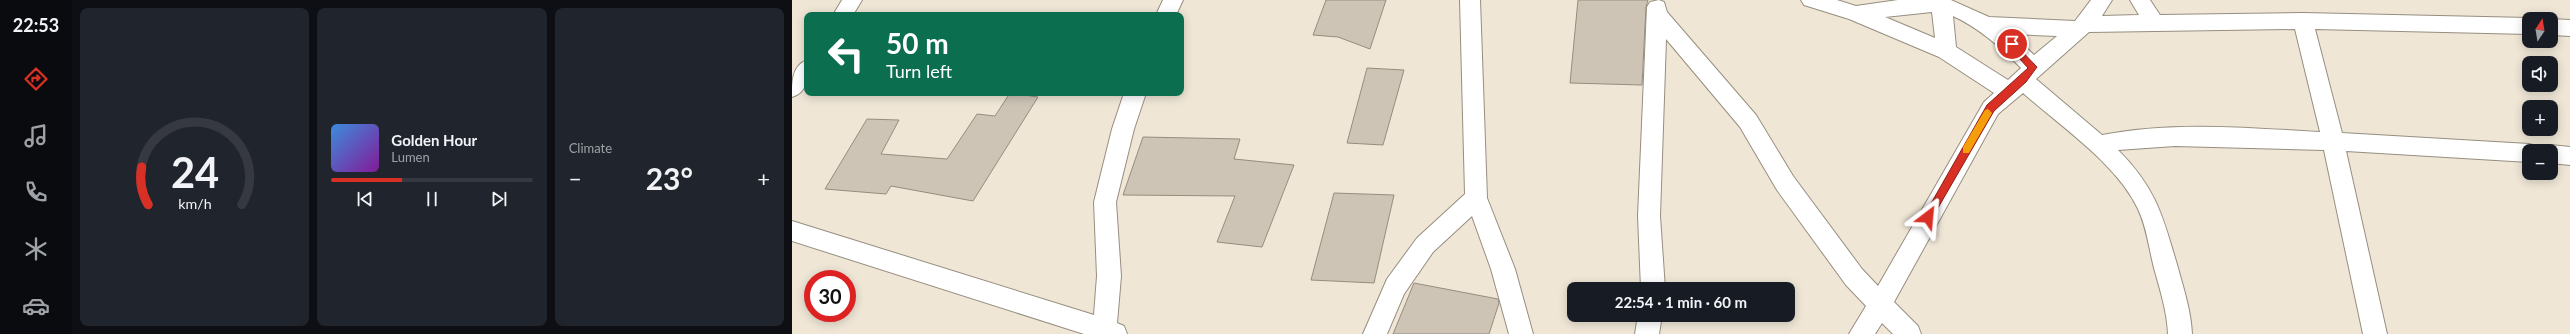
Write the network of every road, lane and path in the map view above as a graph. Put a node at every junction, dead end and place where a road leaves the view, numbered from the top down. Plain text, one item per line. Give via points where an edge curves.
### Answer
1 (852, 0) edge
2 (1173, 0) edge
3 (1811, 0) edge
4 (2102, 0) edge
5 (2140, 0) edge
6 (1471, 1) edge
7 (1942, 2) edge
8 (1657, 7) edge
9 (845, 12) edge
10 (1167, 12) edge
11 (1855, 13) junction
12 (2303, 21) junction
13 (2154, 23) junction
14 (1988, 26) junction
15 (2082, 26) junction
16 (2522, 26) edge
17 (2558, 27) edge
18 (2570, 28) edge
19 (1946, 52) junction
20 (804, 72) edge
21 (2021, 79) junction
22 (792, 88) edge
23 (1134, 96) edge
24 (2333, 140) junction
25 (2097, 145) junction
26 (2522, 153) edge
27 (2558, 155) edge
28 (2570, 156) edge
29 (1476, 198) junction
30 (792, 231) edge
31 (1653, 282) edge
32 (1881, 303) junction
33 (1649, 322) edge
34 (1108, 333) edge
35 (1375, 334) edge
36 (1521, 334) edge
37 (1646, 334) edge
38 (1861, 334) edge
39 (1909, 334) edge
40 (2180, 334) edge
41 (2375, 334) edge

1 - 9 street
2 - 10 street
3 - 11 street
4 - 15 street
5 - 13 street
6 - 29 street
7 - 11 street
7 - 14 street
7 - 19 street
8 - 31 street via 1649,216
8 - 32 street via 1748,121 1785,183 1825,241 1854,277
11 - 19 street
12 - 13 street
12 - 16 street
12 - 24 street
13 - 15 street
14 - 15 street
14 - 21 street via 2012,44
15 - 21 street
17 - 18 street
19 - 21 street
20 - 22 street
21 - 25 street
21 - 32 street via 1990,108
23 - 34 street via 1105,202 1109,276
24 - 25 street via 2166,136 2118,140
24 - 26 street
24 - 41 street
25 - 40 street via 2126,175 2144,199 2154,221
27 - 28 street
29 - 35 street via 1425,245 1395,287
29 - 36 street via 1503,269
30 - 34 street via 869,257 1033,305
32 - 38 street
32 - 39 street
33 - 37 street

